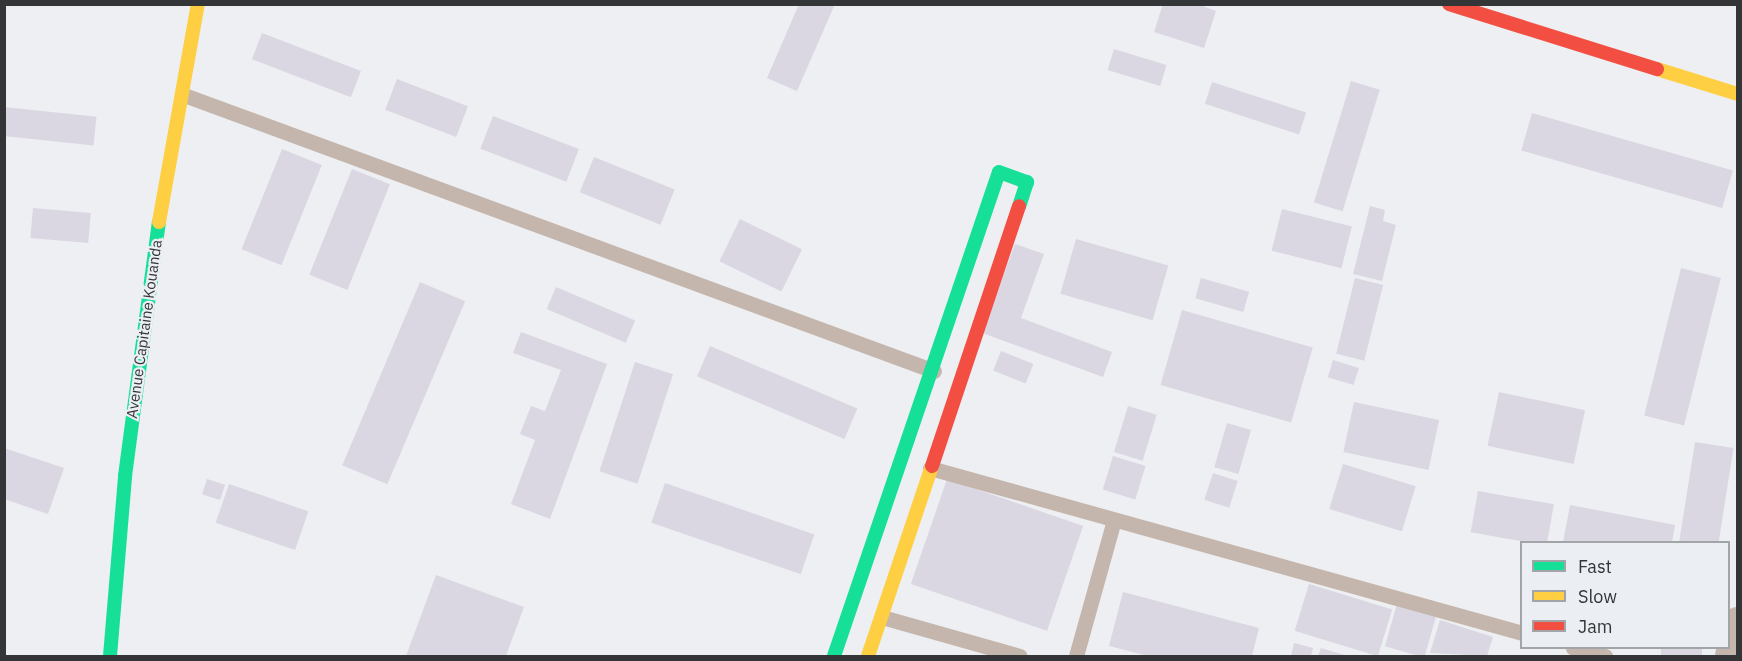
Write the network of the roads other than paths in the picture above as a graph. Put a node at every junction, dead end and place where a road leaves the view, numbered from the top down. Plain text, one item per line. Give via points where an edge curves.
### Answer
1 (198, 4) edge
2 (1449, 4) edge
3 (1737, 94) edge
4 (184, 95) junction
5 (934, 371) junction
6 (930, 468) junction
7 (1114, 520) junction
8 (882, 617) junction
9 (1737, 623) edge
10 (1520, 633) edge
11 (1577, 649) edge
12 (110, 657) edge
13 (834, 657) edge
14 (868, 657) edge
15 (1020, 657) edge
16 (1076, 657) edge
17 (1605, 657) edge
18 (1731, 657) edge

1 - 4 street, Avenue Capitaine Kouanda
2 - 3 street
4 - 5 lane
4 - 12 street, Avenue Capitaine Kouanda via 150,272 125,476
5 - 6 street via 999,172 1027,182
5 - 13 street
6 - 7 lane
6 - 8 street
7 - 10 lane
7 - 16 lane
8 - 14 street
8 - 15 lane
9 - 18 street
11 - 17 lane

